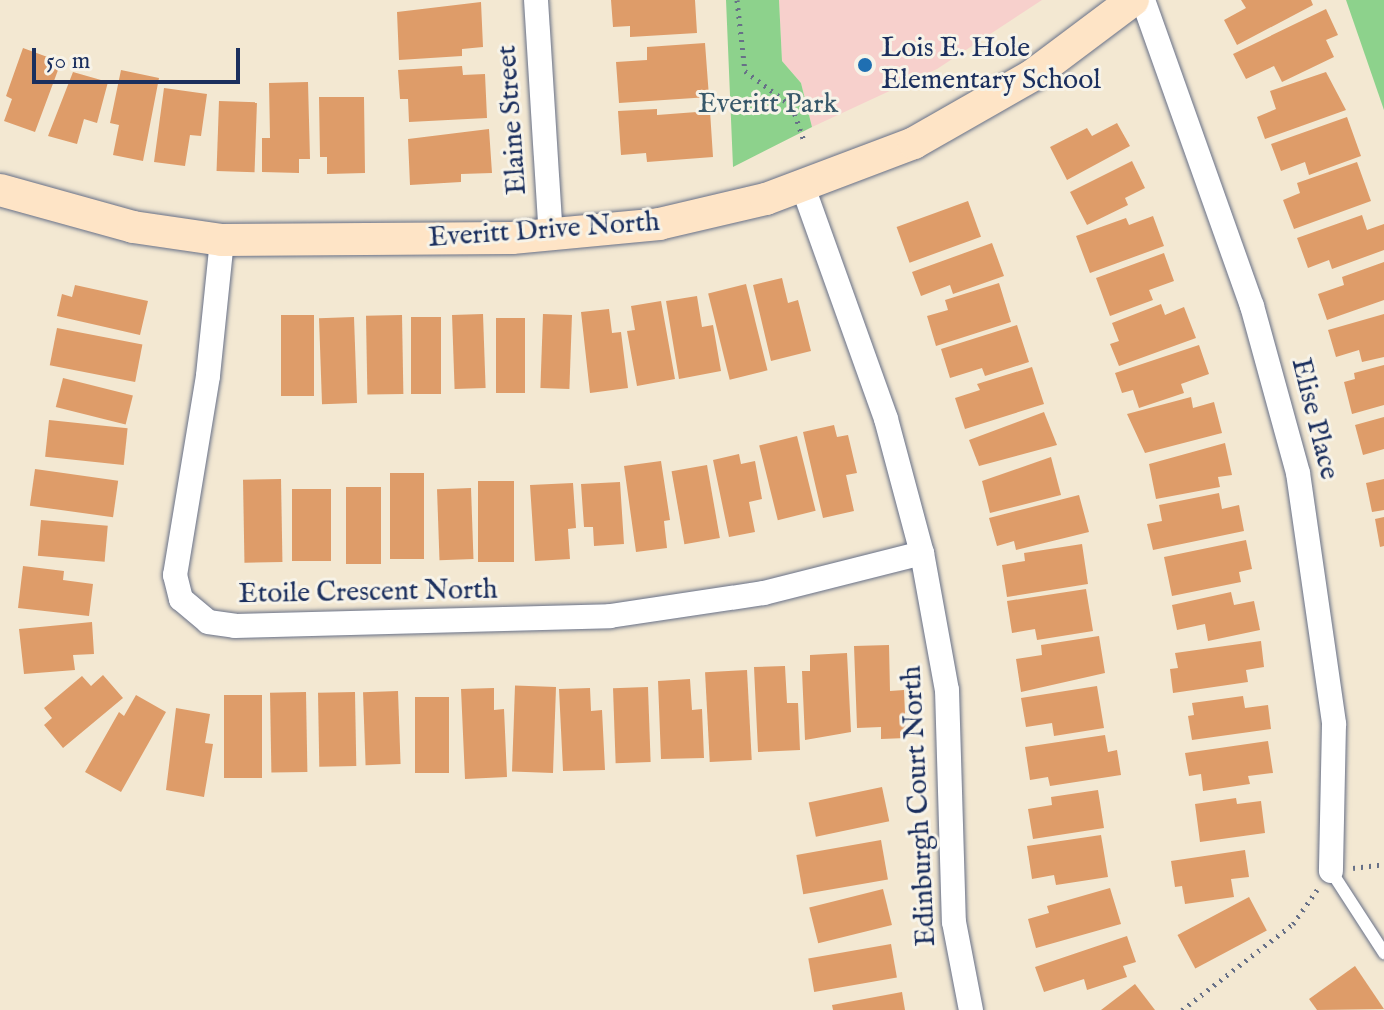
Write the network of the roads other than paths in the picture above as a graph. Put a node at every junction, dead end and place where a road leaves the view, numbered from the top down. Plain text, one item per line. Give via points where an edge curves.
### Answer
1 (536, 0) edge
2 (1133, 0) edge
3 (1143, 0) edge
4 (803, 187) junction
5 (0, 190) edge
6 (551, 236) junction
7 (222, 240) junction
8 (922, 553) junction
9 (1331, 871) joint
10 (1384, 953) edge
11 (971, 1010) edge

1 - 6 street, Elaine Street
2 - 4 street, Everitt Drive North via 1033,75 949,125
3 - 9 street, Elise Place via 1252,306 1298,473 1333,711
4 - 6 street, Everitt Drive North via 698,217
4 - 8 street, Edinburgh Court North via 886,419
5 - 7 street, Everitt Drive North via 133,227
6 - 7 street, Everitt Drive North
7 - 8 street, Etoile Crescent North via 208,376 175,575 181,599 208,622 312,625 610,616 764,593
8 - 11 street, Edinburgh Court North via 947,690 954,922
9 - 10 lane

